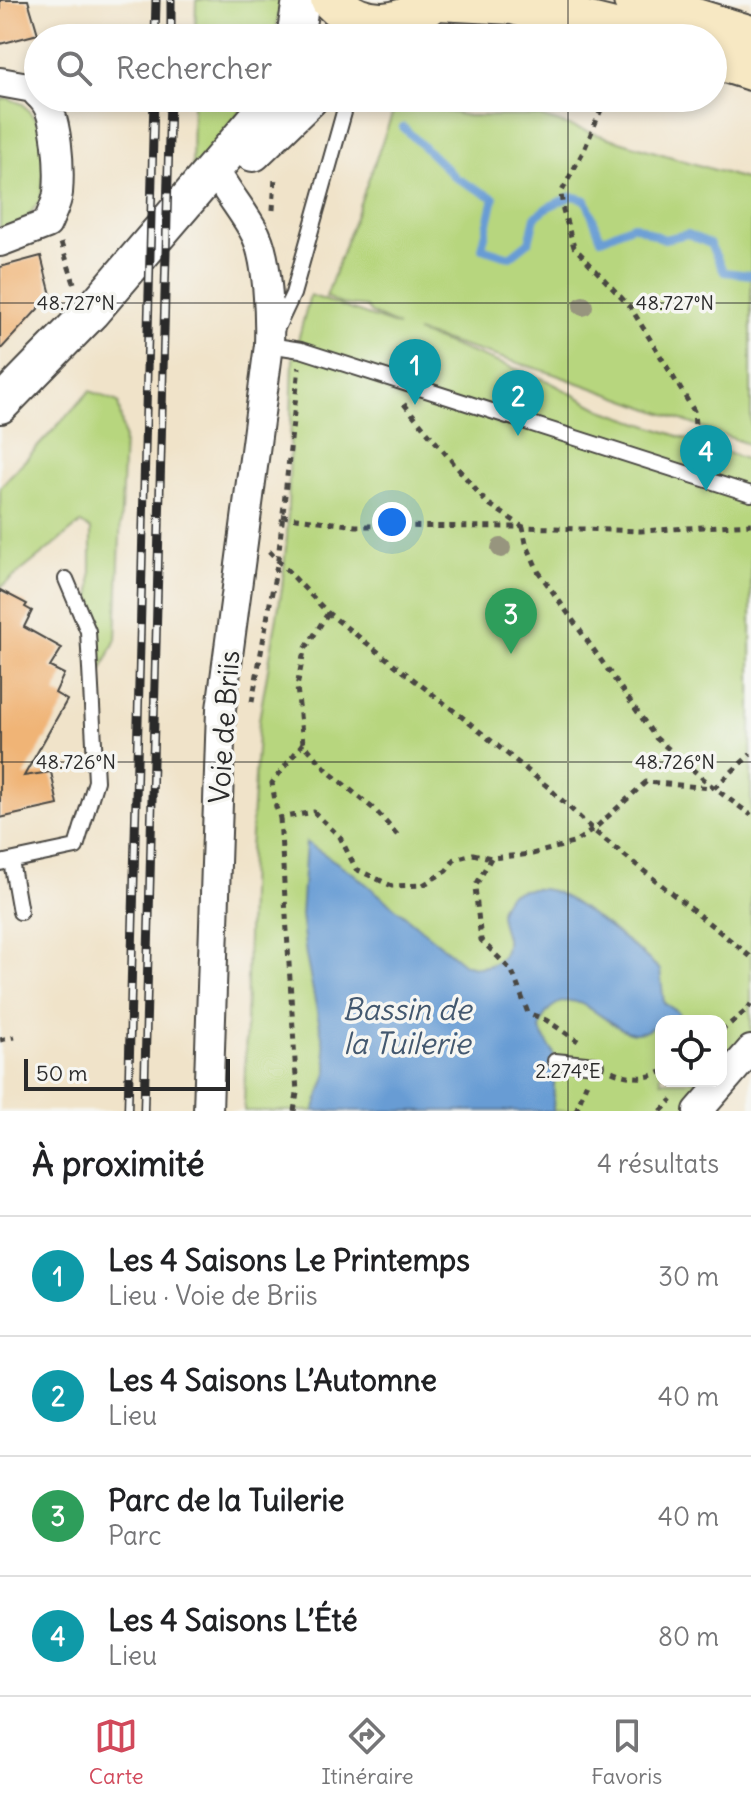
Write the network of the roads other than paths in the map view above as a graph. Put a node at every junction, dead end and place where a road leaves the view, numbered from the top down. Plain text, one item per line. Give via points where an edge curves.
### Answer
1 (301, 0) edge
2 (331, 0) edge
3 (436, 0) edge
4 (634, 0) edge
5 (297, 24) edge
6 (366, 24) edge
7 (395, 24) edge
8 (594, 24) edge
9 (712, 24) edge
10 (727, 29) edge
11 (751, 36) edge
12 (727, 62) edge
13 (751, 70) edge
14 (0, 82) edge
15 (24, 86) edge
16 (51, 112) edge
17 (263, 112) edge
18 (294, 112) edge
19 (344, 112) edge
20 (206, 189) junction
21 (0, 242) edge
22 (269, 345) junction
23 (1, 406) edge
24 (751, 494) edge
25 (66, 579) dead end
26 (6, 862) edge
27 (20, 912) dead end
28 (751, 1050) edge
29 (555, 1061) dead end
30 (596, 1065) road end
31 (689, 1102) edge
32 (208, 1111) edge

1 - 5 street
2 - 6 main road
3 - 7 main road
3 - 8 main road via 513,4
4 - 9 main road
10 - 11 main road
12 - 13 main road
14 - 15 street
16 - 21 street via 58,195 47,224
17 - 20 street
18 - 20 street
19 - 22 lane, Voie de Briis via 293,294
20 - 22 street, Voie de Briis via 249,225 261,247
20 - 23 street
22 - 24 lane via 301,350
22 - 32 street, Voie de Briis via 221,709
25 - 26 lane via 88,631 96,781 76,847
26 - 27 lane
28 - 31 street
29 - 30 lane

